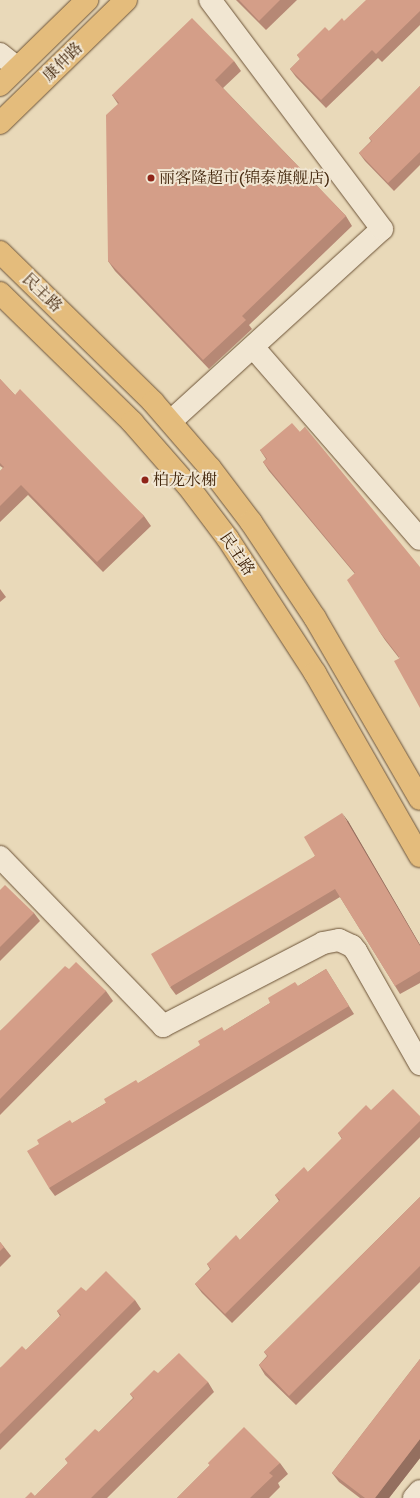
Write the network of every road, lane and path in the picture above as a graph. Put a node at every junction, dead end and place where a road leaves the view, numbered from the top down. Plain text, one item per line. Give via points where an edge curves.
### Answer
1 (87, 0) edge
2 (126, 0) edge
3 (210, 0) edge
4 (0, 54) edge
5 (17, 68) junction
6 (0, 85) edge
7 (0, 123) edge
8 (0, 252) edge
9 (0, 293) edge
10 (253, 347) junction
11 (171, 422) junction
12 (420, 539) edge
13 (420, 799) edge
14 (0, 856) edge
15 (420, 856) edge
16 (414, 1040) edge
17 (420, 1064) edge
18 (420, 1491) edge
19 (414, 1498) edge

1 - 5 main road, 康仲路
2 - 7 main road, 康仲路
3 - 10 street via 382,229
4 - 5 street
5 - 6 main road, 康仲路
8 - 11 main road, 民主路
9 - 15 main road, 民主路 via 132,422 188,486 228,539 315,673
10 - 11 street
10 - 12 street
11 - 13 main road, 民主路 via 252,522 316,618
14 - 16 street via 163,1026 323,943 339,940 352,946 356,951
16 - 17 street
18 - 19 street

